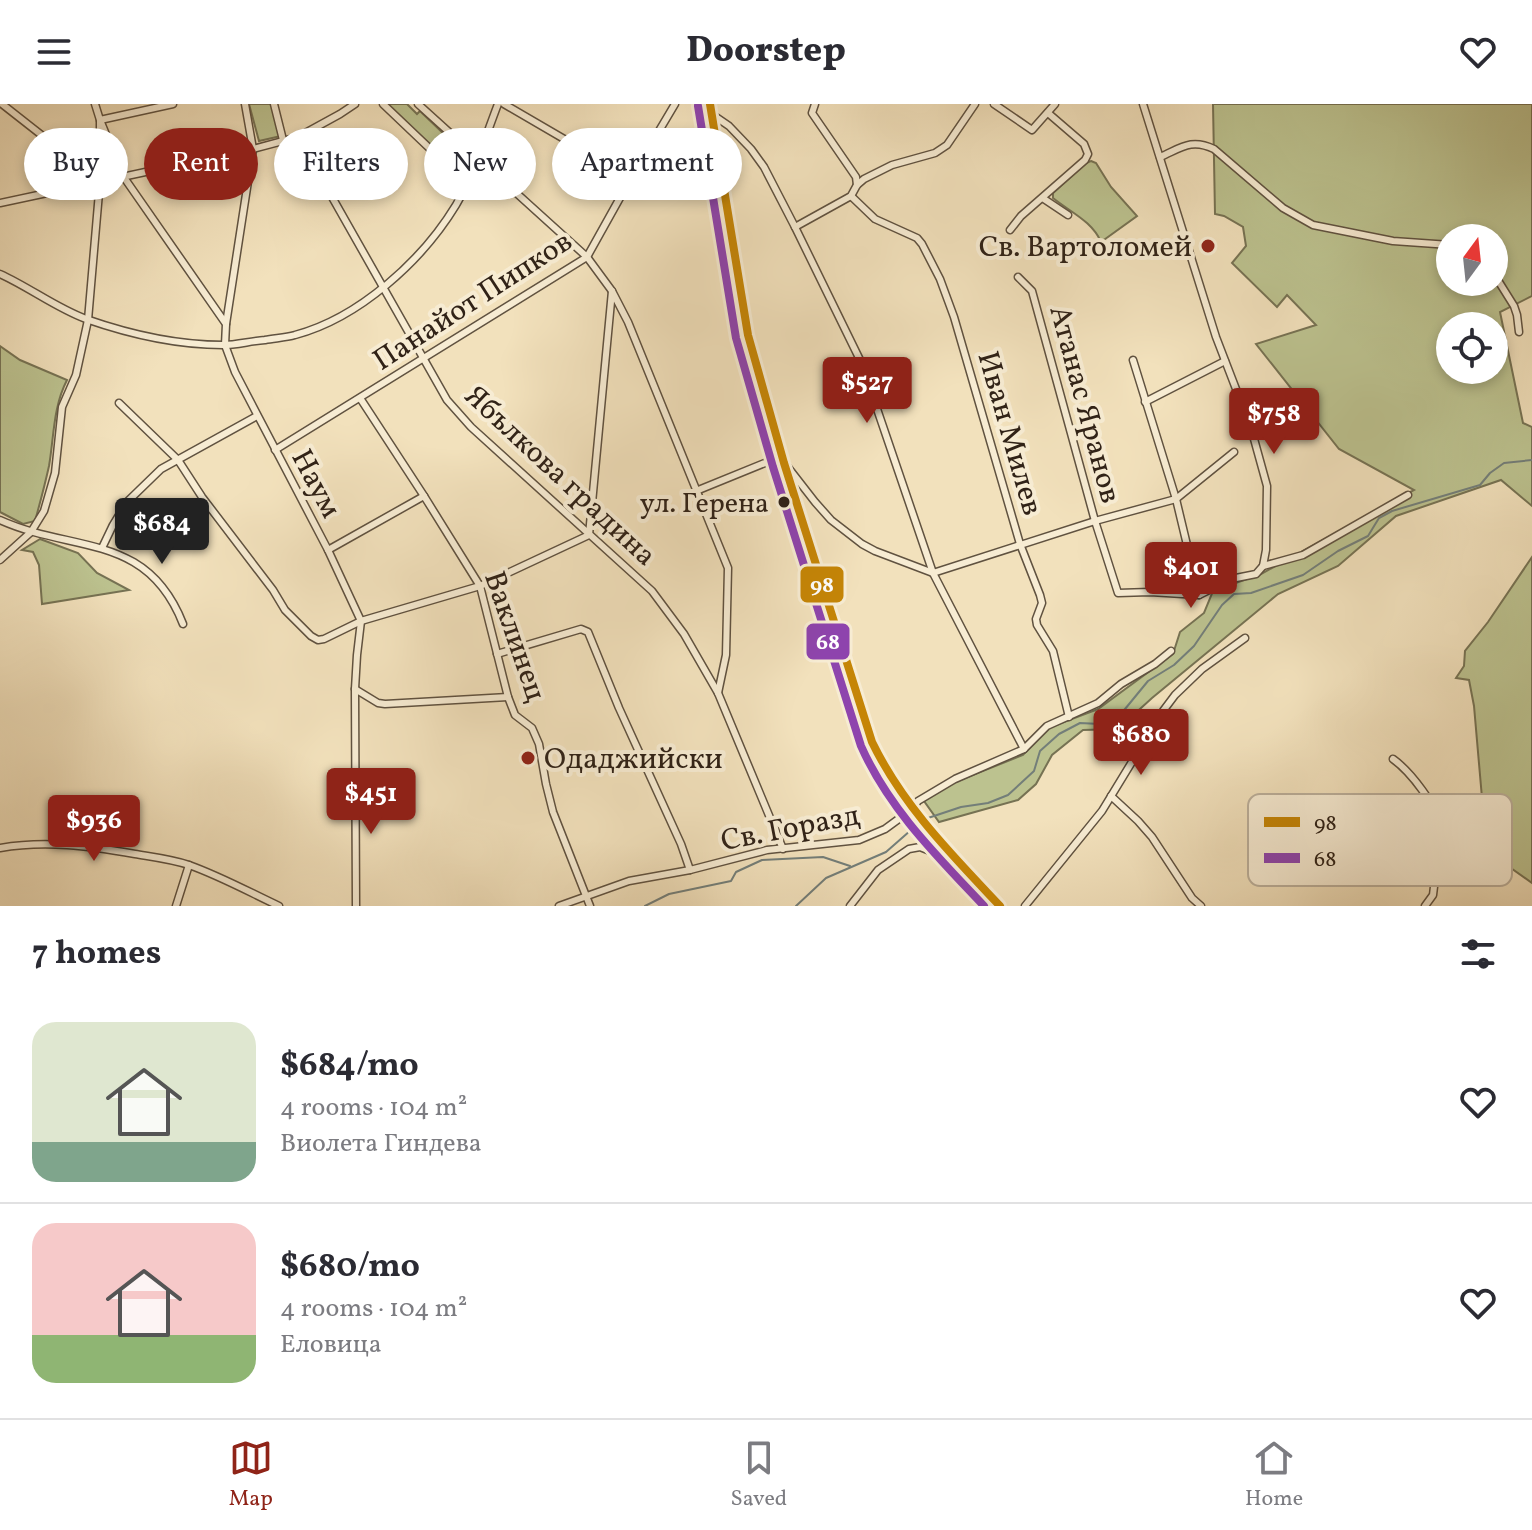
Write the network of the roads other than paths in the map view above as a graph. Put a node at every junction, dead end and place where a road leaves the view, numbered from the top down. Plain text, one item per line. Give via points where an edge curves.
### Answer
1 (2, 104) edge
2 (95, 104) edge
3 (173, 104) edge
4 (245, 104) edge
5 (274, 104) edge
6 (355, 104) edge
7 (383, 104) edge
8 (418, 104) edge
9 (498, 104) edge
10 (504, 104) edge
11 (675, 104) edge
12 (697, 104) edge
13 (815, 104) edge
14 (975, 104) edge
15 (994, 104) edge
16 (1055, 104) edge
17 (1143, 104) edge
18 (710, 108) edge
19 (1048, 113) junction
20 (100, 120) junction
21 (33, 128) edge
22 (100, 128) edge
23 (103, 128) edge
24 (249, 128) edge
25 (280, 128) edge
26 (314, 128) edge
27 (444, 128) edge
28 (489, 128) edge
29 (661, 128) edge
30 (552, 132) edge
31 (424, 143) edge
32 (1160, 157) junction
33 (128, 183) edge
34 (857, 185) junction
35 (851, 196) junction
36 (24, 198) edge
37 (1044, 199) junction
38 (98, 200) edge
39 (245, 200) edge
40 (334, 200) edge
41 (458, 200) edge
42 (524, 200) edge
43 (619, 200) edge
44 (0, 203) edge
45 (1068, 215) dead end
46 (795, 227) junction
47 (1010, 230) dead end
48 (1436, 244) edge
49 (587, 257) junction
50 (0, 274) edge
51 (1018, 277) dead end
52 (383, 287) junction
53 (612, 291) junction
54 (1508, 296) edge
55 (88, 320) junction
56 (226, 324) junction
57 (1519, 332) dead end
58 (225, 345) junction
59 (422, 360) junction
60 (1133, 360) dead end
61 (1225, 361) junction
62 (360, 398) junction
63 (1145, 402) junction
64 (119, 403) dead end
65 (257, 416) junction
66 (275, 450) junction
67 (1234, 452) dead end
68 (783, 459) junction
69 (178, 460) junction
70 (696, 491) junction
71 (1408, 495) dead end
72 (424, 496) junction
73 (1176, 499) junction
74 (0, 520) edge
75 (1095, 521) junction
76 (31, 532) junction
77 (589, 535) junction
78 (1020, 544) junction
79 (102, 548) junction
80 (328, 550) junction
81 (0, 560) edge
82 (1263, 566) junction
83 (933, 573) junction
84 (480, 586) junction
85 (1199, 595) junction
86 (361, 621) junction
87 (183, 624) dead end
88 (1245, 638) dead end
89 (1171, 651) dead end
90 (497, 654) junction
91 (355, 689) junction
92 (718, 693) junction
93 (508, 697) junction
94 (1069, 717) junction
95 (1024, 749) junction
96 (1393, 759) dead end
97 (1423, 794) edge
98 (1111, 796) junction
99 (914, 812) junction
100 (0, 848) edge
101 (783, 849) junction
102 (950, 852) junction
103 (189, 865) junction
104 (690, 870) junction
105 (1434, 886) edge
106 (586, 897) junction
107 (176, 906) edge
108 (279, 906) edge
109 (356, 906) edge
110 (559, 906) edge
111 (590, 906) edge
112 (850, 906) edge
113 (1000, 906) edge
114 (1025, 906) edge
115 (1201, 906) edge
116 (1425, 906) edge

1 - 21 street
2 - 20 street
3 - 20 street
4 - 24 street, Наум
5 - 25 street
6 - 26 street
7 - 31 street
8 - 27 street
9 - 28 street
10 - 30 street
11 - 29 street, Панайот Пипков
12 - 18 street
13 - 34 street via 812,113
14 - 34 street via 947,145 892,165
15 - 19 street via 1032,130
16 - 19 street
17 - 32 street
18 - 46 street via 764,167
18 - 68 street via 748,335
19 - 37 street via 1084,144 1088,154
20 - 22 street
20 - 23 street
32 - 48 street via 1201,143 1283,208 1313,225
32 - 61 street
33 - 56 street
34 - 35 street
35 - 46 street
35 - 78 street, Иван Милев via 875,219 917,238 940,279
36 - 44 street
37 - 45 street
37 - 47 street
38 - 55 street
39 - 56 street, Наум
40 - 52 street, Ябълкова градина
41 - 52 street via 408,266
42 - 49 street
43 - 49 street, Панайот Пипков
46 - 83 street via 861,362
49 - 53 street
49 - 59 street, Панайот Пипков
50 - 55 street
51 - 75 street, Атанас Яранов via 1032,291
52 - 58 street via 347,314 294,336
52 - 59 street, Ябълкова градина
53 - 70 street
53 - 77 street
54 - 57 street
55 - 58 street via 181,342
55 - 76 street via 76,375 62,407 55,473 44,511
56 - 58 street, Наум
58 - 65 street, Наум
59 - 62 street, Панайот Пипков
59 - 77 street, Ябълкова градина via 471,427
60 - 63 street
61 - 63 street
61 - 82 street via 1267,486
62 - 66 street, Панайот Пипков
62 - 72 street, Ваклинец
63 - 73 street
64 - 69 street
65 - 66 street, Наум
65 - 69 street
66 - 80 street, Наум
67 - 73 street
68 - 70 street
68 - 83 street via 831,520 862,544
68 - 99 street via 872,742
69 - 79 street via 127,502
69 - 86 street via 285,610 311,636 324,639
70 - 92 street via 728,568 726,655
71 - 82 street via 1303,555
72 - 80 street
72 - 84 street, Ваклинец
73 - 75 street
73 - 85 street
74 - 76 street
75 - 78 street
75 - 85 street, Атанас Яранов via 1118,593
76 - 79 street
76 - 81 street
77 - 84 street
77 - 92 street, Ябълкова градина via 652,591
78 - 83 street
78 - 94 street, Иван Милев via 1042,603 1037,625 1053,651
79 - 87 street via 145,571 169,596
80 - 86 street, Наум
82 - 85 street via 1256,574
83 - 95 street
84 - 86 street
84 - 90 street, Ваклинец
86 - 91 street
88 - 98 street via 1175,695
89 - 94 street, Св. Горазд via 1098,703
90 - 93 street, Ваклинец
90 - 104 street via 581,629 588,632
91 - 93 street via 385,704
91 - 109 street
92 - 101 street, Ябълкова градина
93 - 106 street, Ваклинец via 515,715 532,728 539,744 553,812
94 - 95 street, Св. Горазд via 1047,726
95 - 99 street, Св. Горазд via 955,779 918,801
96 - 97 street
98 - 114 street
98 - 115 street via 1152,837
99 - 101 street, Св. Горазд via 859,840
99 - 102 street
100 - 103 street via 60,844
101 - 104 street, Св. Горазд
102 - 112 street via 943,856 920,847 909,849 878,870
102 - 113 street
103 - 107 street
103 - 108 street
104 - 106 street, Св. Горазд via 629,881
105 - 116 street
106 - 110 street, Св. Горазд
106 - 111 street, Ваклинец

